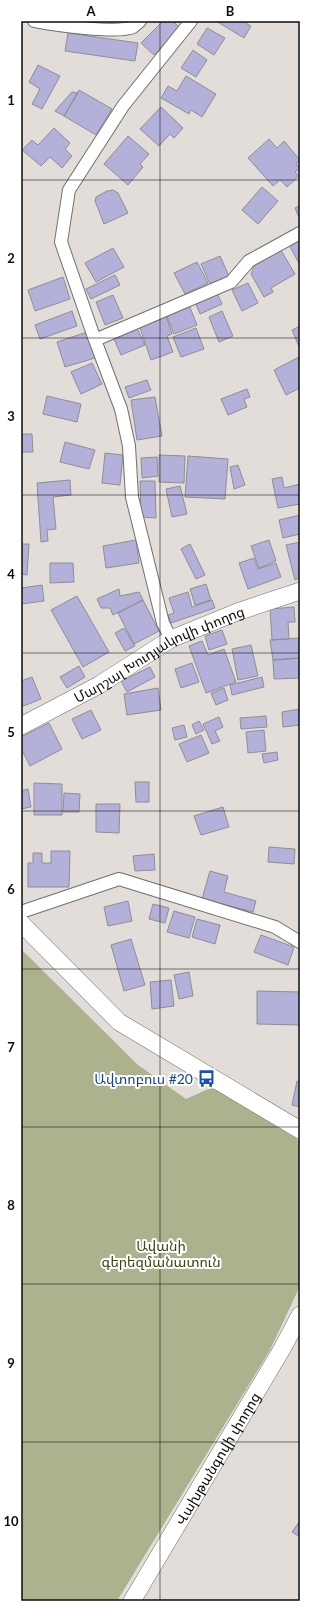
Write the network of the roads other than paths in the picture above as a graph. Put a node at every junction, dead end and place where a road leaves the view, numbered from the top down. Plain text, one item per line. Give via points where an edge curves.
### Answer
1 (34, 21) edge
2 (140, 21) edge
3 (191, 21) edge
4 (300, 233) edge
5 (95, 340) junction
6 (300, 591) edge
7 (171, 639) junction
8 (21, 726) edge
9 (21, 912) edge
10 (21, 924) edge
11 (300, 942) edge
12 (300, 1130) edge
13 (300, 1315) edge
14 (132, 1601) edge

1 - 2 street via 115,30 132,27
3 - 5 street via 135,90 69,190 61,242
4 - 5 street via 249,260 231,282
5 - 7 street via 121,409 130,446 132,497 163,623
6 - 7 street, Մարշալ Խուդյակովի փողոց via 237,612
7 - 8 street, Մարշալ Խուդյակովի փողոց via 99,685
9 - 11 street via 119,879 276,927
10 - 12 street via 119,1022
13 - 14 street, Վախթանգովի փողոց

